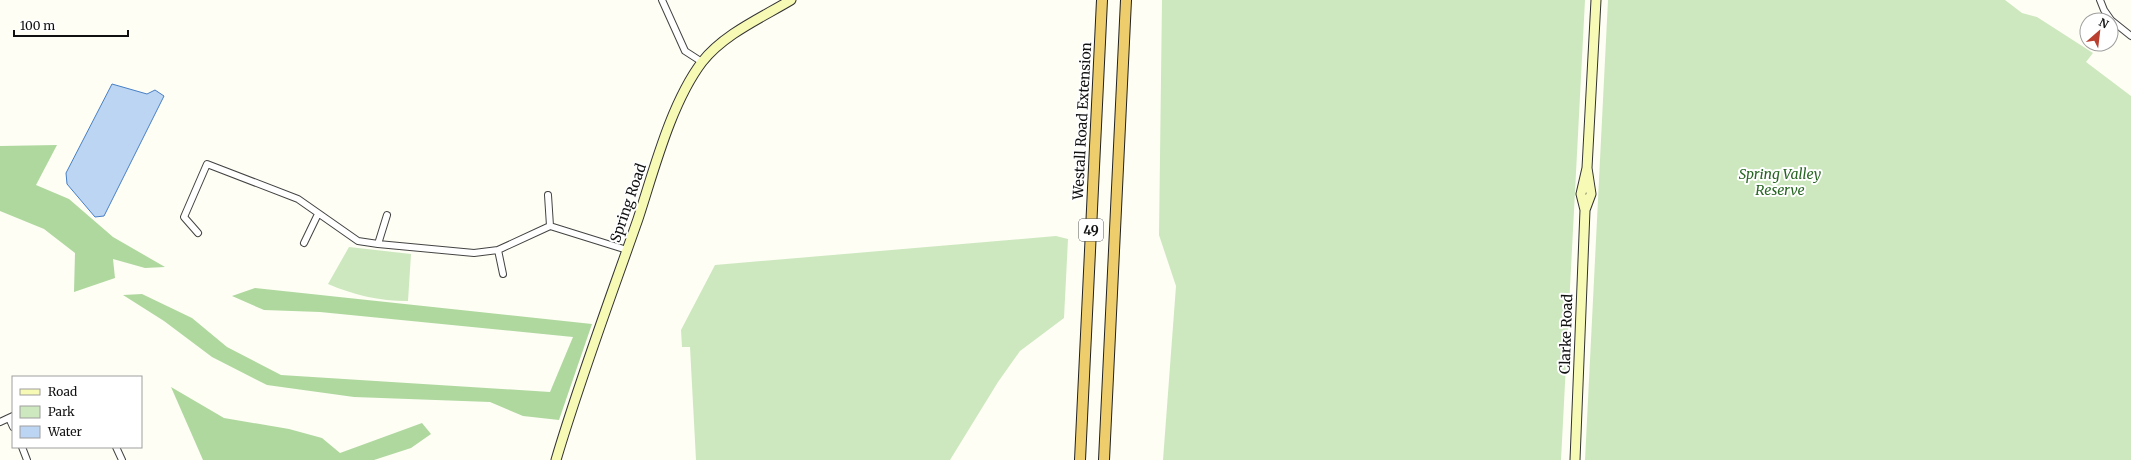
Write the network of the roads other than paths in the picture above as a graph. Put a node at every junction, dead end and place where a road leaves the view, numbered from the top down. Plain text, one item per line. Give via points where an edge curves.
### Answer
1 (662, 0) edge
2 (791, 0) edge
3 (1102, 0) edge
4 (1126, 0) edge
5 (1596, 0) edge
6 (2100, 0) edge
7 (2105, 12) edge
8 (2119, 26) edge
9 (2131, 36) edge
10 (702, 62) junction
11 (548, 195) dead end
12 (318, 214) junction
13 (387, 215) dead end
14 (550, 226) junction
15 (198, 233) dead end
16 (304, 243) dead end
17 (378, 244) junction
18 (498, 250) junction
19 (627, 250) junction
20 (503, 274) dead end
21 (11, 417) edge
22 (0, 422) edge
23 (22, 448) edge
24 (116, 448) edge
25 (28, 460) edge
26 (122, 460) edge
27 (556, 460) edge
28 (1080, 460) edge
29 (1104, 460) edge
30 (1575, 460) edge

1 - 10 street via 685,51
2 - 10 main road, Spring Road via 740,30
3 - 28 highway, Westall Road Extension / 49
4 - 29 highway, 49
5 - 30 main road, Clarke Road via 1587,168 1592,194 1585,210
6 - 7 street
8 - 9 street
10 - 19 main road, Spring Road via 678,106
11 - 14 street
12 - 15 street via 298,199 207,164 184,217
12 - 16 street
12 - 17 street via 358,241
13 - 17 street
14 - 18 street
14 - 19 street
17 - 18 street via 474,253
18 - 20 street
19 - 27 main road, Spring Road
21 - 22 street
23 - 25 street
24 - 26 street

